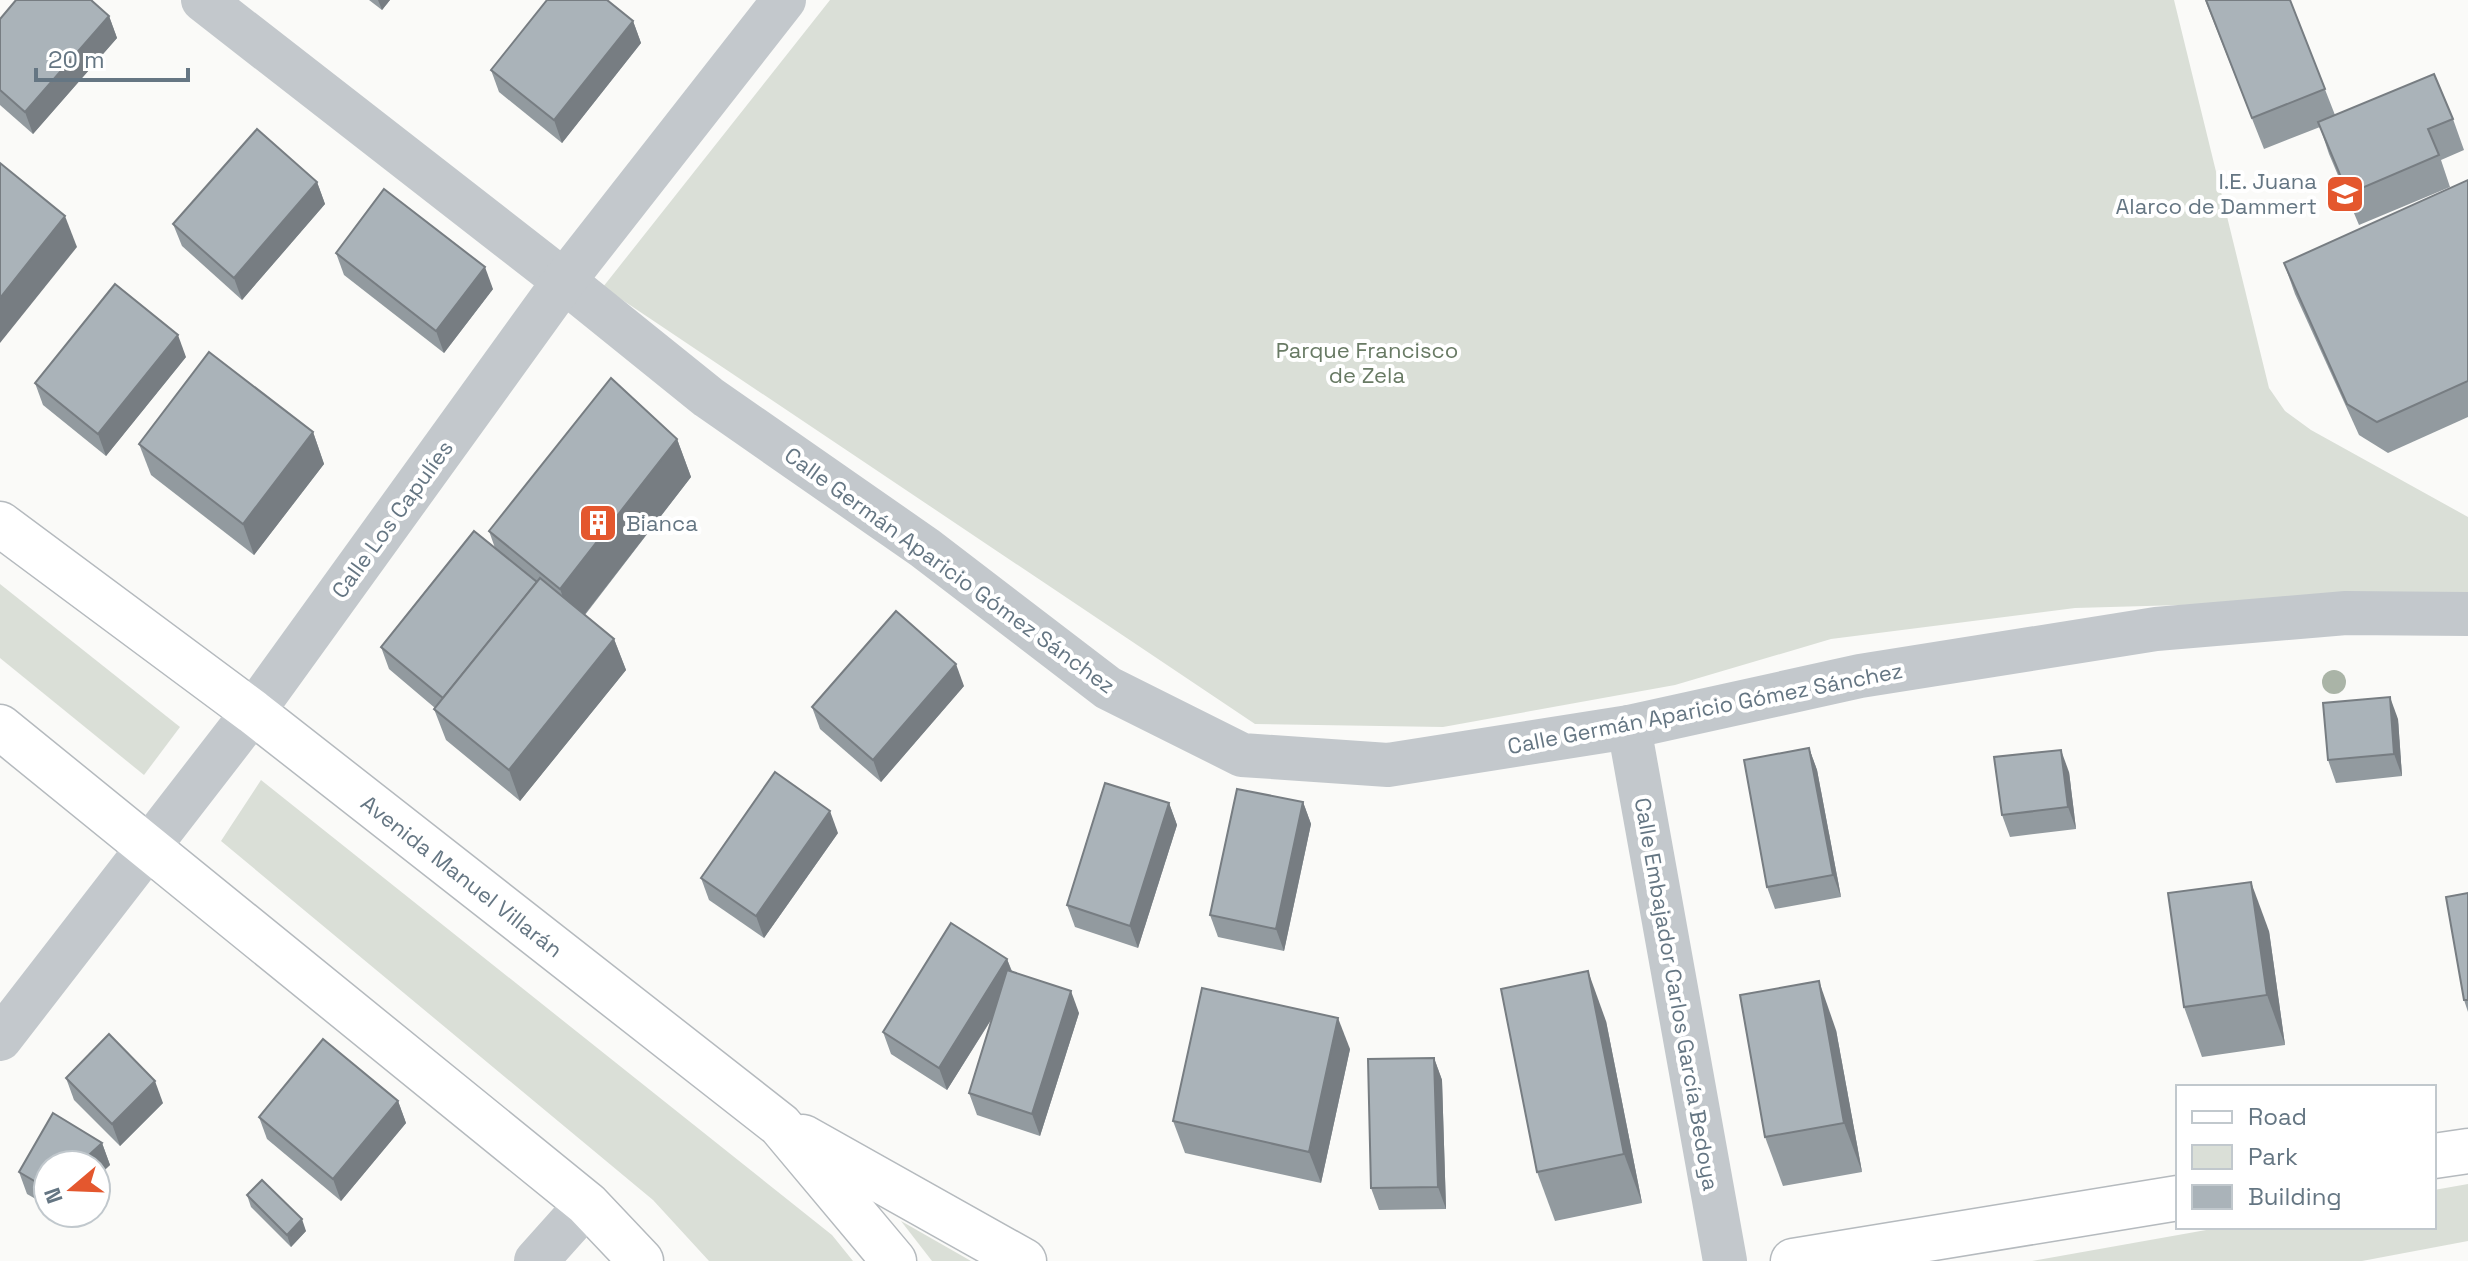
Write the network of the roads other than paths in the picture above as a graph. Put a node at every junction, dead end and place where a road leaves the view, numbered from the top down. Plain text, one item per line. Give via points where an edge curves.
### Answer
1 (203, 0) edge
2 (784, 0) edge
3 (564, 281) junction
4 (0, 524) edge
5 (2468, 614) edge
6 (253, 712) junction
7 (0, 727) edge
8 (1629, 727) junction
9 (150, 847) junction
10 (0, 1039) edge
11 (780, 1125) junction
12 (2468, 1151) edge
13 (2436, 1156) edge
14 (2176, 1198) edge
15 (587, 1204) junction
16 (536, 1261) edge
17 (641, 1261) edge
18 (894, 1261) edge
19 (1024, 1261) edge
20 (1725, 1261) edge
21 (1793, 1261) edge

1 - 3 street, Calle Germán Aparicio Gómez Sánchez
2 - 3 street, Calle Los Capulíes
3 - 6 street, Calle Los Capulíes
3 - 8 street, Calle Germán Aparicio Gómez Sánchez via 708,397 925,548 1108,688 1242,755 1388,765
4 - 6 main road, Avenida Manuel Villarán
5 - 8 street, Calle Germán Aparicio Gómez Sánchez via 2346,613 2156,629 1860,676
6 - 9 street, Calle Los Capulíes
6 - 11 main road, Avenida Manuel Villarán
7 - 9 main road
8 - 20 street, Calle Embajador Carlos García Bedoya
9 - 10 street, Calle Los Capulíes
9 - 15 main road
11 - 18 main road, Avenida Manuel Villarán
11 - 19 main road
12 - 13 main road
14 - 21 main road
15 - 16 street
15 - 17 main road

